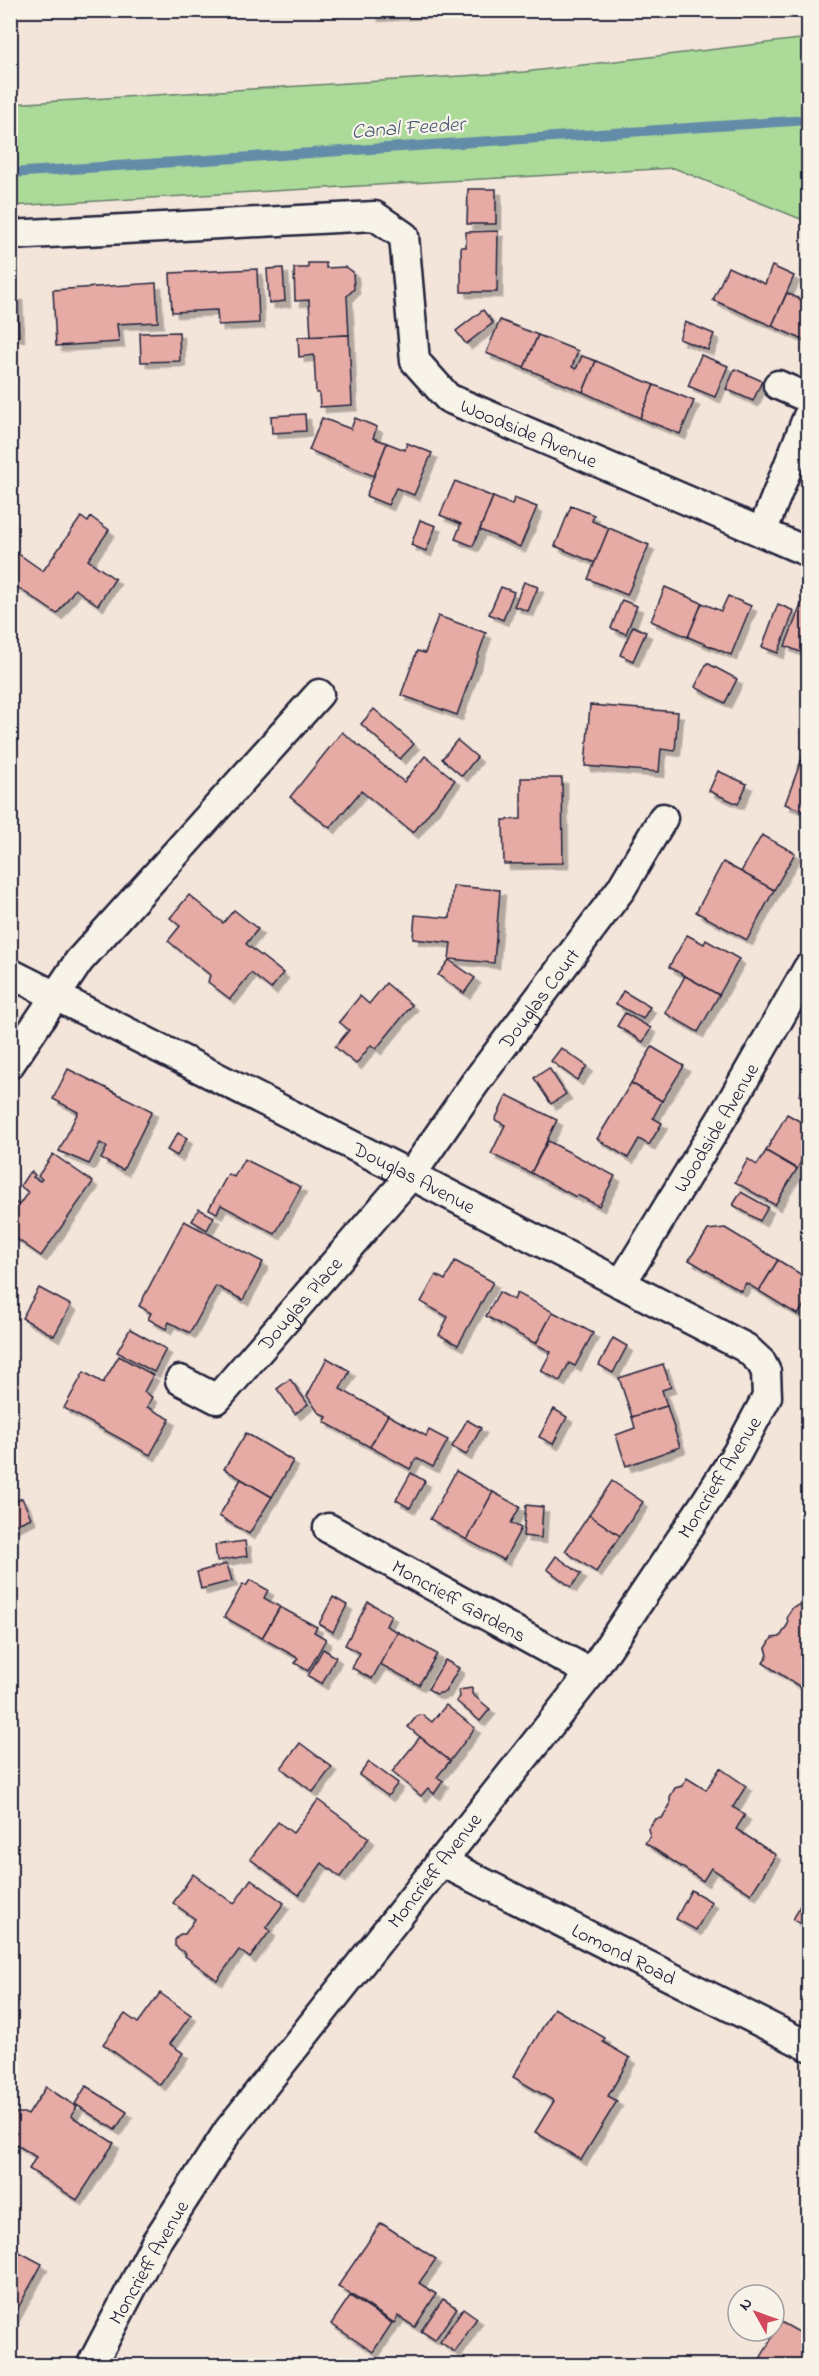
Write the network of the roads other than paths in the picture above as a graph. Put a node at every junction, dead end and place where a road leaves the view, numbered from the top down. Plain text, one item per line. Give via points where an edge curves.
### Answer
1 (10, 235) edge
2 (778, 385) dead end
3 (808, 398) edge
4 (808, 416) edge
5 (762, 532) junction
6 (808, 552) edge
7 (319, 694) dead end
8 (663, 818) dead end
9 (808, 968) edge
10 (10, 973) edge
11 (54, 996) junction
12 (10, 1064) edge
13 (411, 1175) junction
14 (621, 1284) junction
15 (766, 1372) joint
16 (180, 1380) dead end
17 (328, 1528) dead end
18 (591, 1672) junction
19 (440, 1861) junction
20 (808, 2046) edge
21 (90, 2366) edge

1 - 5 street, Woodside Avenue via 375,216 404,236 416,361 448,398
2 - 3 street
4 - 5 street
5 - 6 street, Woodside Avenue
7 - 11 street via 79,961
8 - 13 street, Douglas Court via 621,889
9 - 14 street, Woodside Avenue
10 - 11 street, Douglas Avenue
11 - 12 street
11 - 13 street, Douglas Avenue
13 - 14 street, Douglas Avenue
13 - 16 street, Douglas Place via 217,1399
14 - 15 street, Douglas Avenue via 746,1348
15 - 18 street, Moncrieff Avenue via 767,1397 737,1453
17 - 18 street, Moncrieff Gardens
18 - 19 street, Moncrieff Avenue
19 - 20 street, Lomond Road
19 - 21 street, Moncrieff Avenue via 228,2131 156,2242

